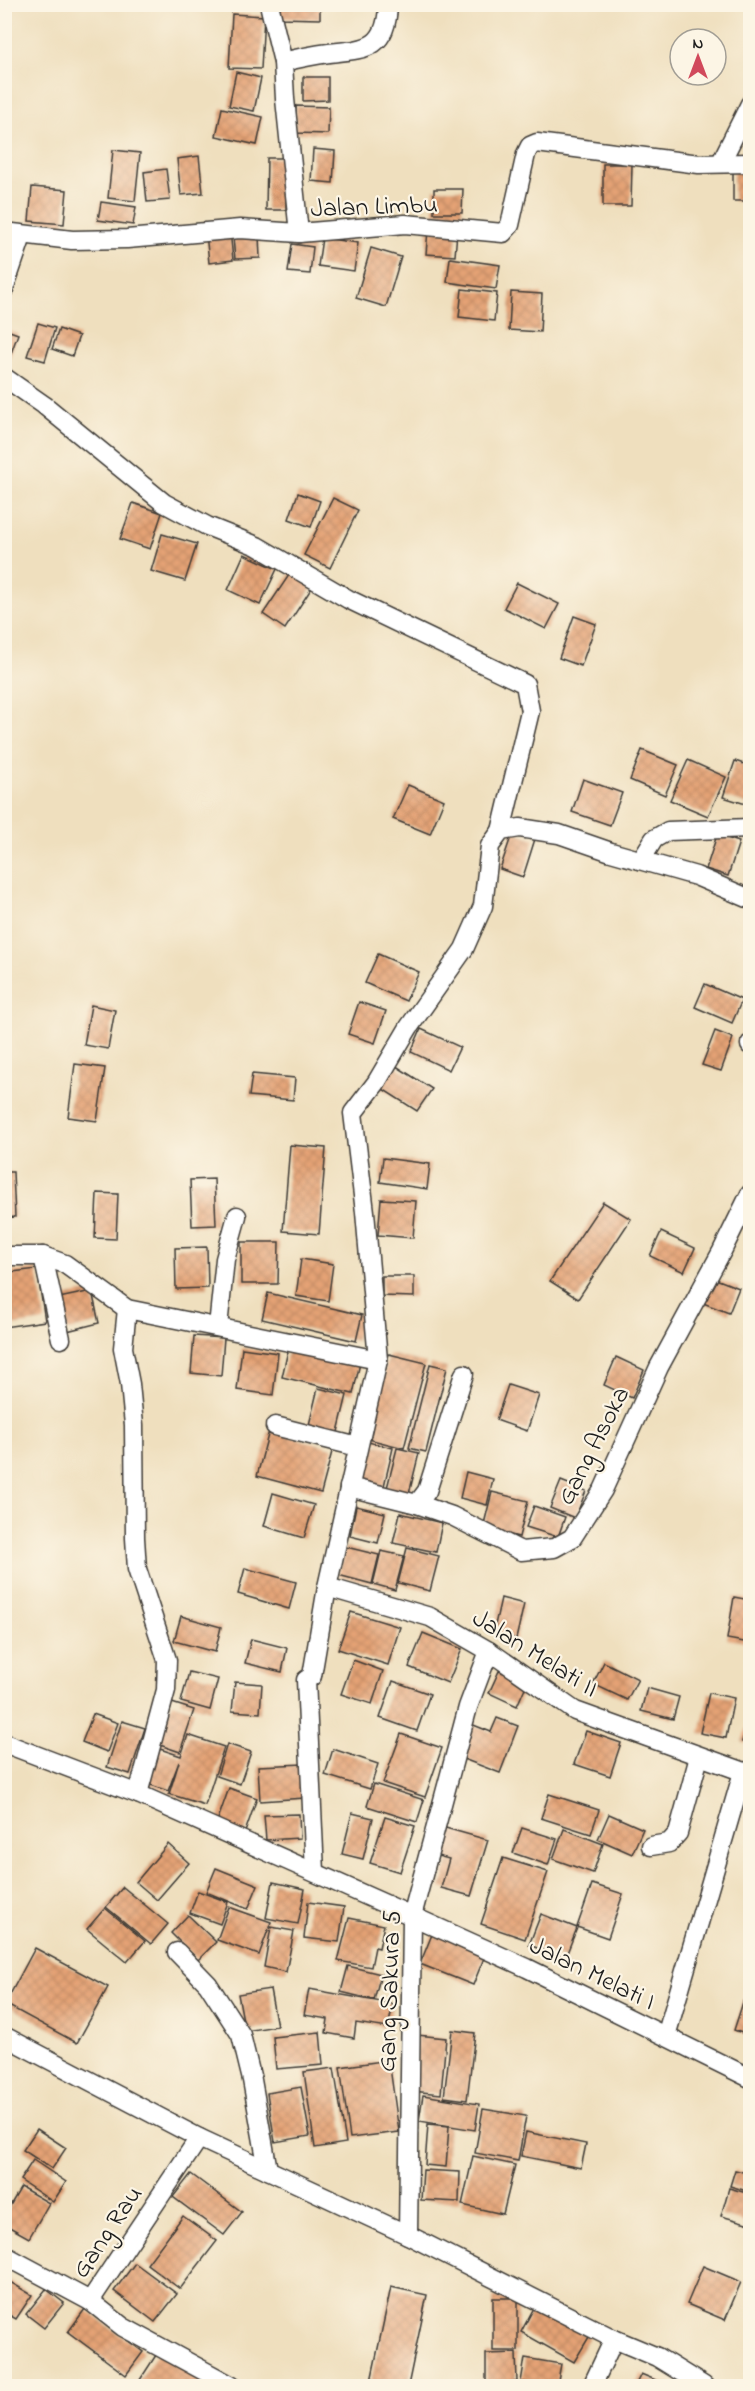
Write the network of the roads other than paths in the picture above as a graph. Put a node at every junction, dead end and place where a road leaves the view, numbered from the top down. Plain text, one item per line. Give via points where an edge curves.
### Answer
1 (269, 4) edge
2 (388, 4) edge
3 (283, 62) junction
4 (750, 104) edge
5 (721, 162) junction
6 (750, 163) edge
7 (298, 233) junction
8 (13, 234) edge
9 (4, 289) edge
10 (4, 377) edge
11 (750, 828) edge
12 (501, 831) junction
13 (641, 860) junction
14 (750, 899) edge
15 (750, 1194) edge
16 (237, 1216) dead end
17 (4, 1256) edge
18 (43, 1256) junction
19 (127, 1309) junction
20 (218, 1327) junction
21 (61, 1339) dead end
22 (378, 1360) junction
23 (464, 1374) dead end
24 (275, 1426) dead end
25 (357, 1447) junction
26 (349, 1487) junction
27 (417, 1504) junction
28 (327, 1587) junction
29 (489, 1651) junction
30 (4, 1743) edge
31 (699, 1757) junction
32 (747, 1773) edge
33 (138, 1794) junction
34 (651, 1846) dead end
35 (315, 1872) junction
36 (412, 1916) junction
37 (177, 1952) dead end
38 (4, 2036) edge
39 (666, 2036) junction
40 (750, 2078) edge
41 (199, 2138) junction
42 (268, 2170) junction
43 (408, 2235) junction
44 (4, 2255) edge
45 (90, 2301) junction
46 (614, 2339) junction
47 (232, 2386) edge
48 (592, 2386) edge
49 (704, 2386) edge

1 - 3 street
2 - 3 street via 388,21 380,38 364,50
3 - 7 street
4 - 5 street
5 - 6 street, Jalan Limbu
5 - 7 street, Jalan Limbu via 699,164 537,143 526,154 510,225 503,233 405,224
7 - 8 street, Jalan Limbu via 240,230 72,240
8 - 9 street
10 - 12 street via 164,503 257,546 348,599 525,684 530,711
11 - 13 street via 668,831 654,839
12 - 13 street via 520,828 559,834
12 - 22 street via 490,846 483,906 464,949 353,1113
13 - 14 street via 696,876
15 - 27 street, Gang Asoka via 659,1367 603,1490 572,1538 554,1548 521,1551 452,1516
16 - 20 street via 225,1259
17 - 18 street
18 - 19 street via 65,1264
18 - 21 street
19 - 20 street
19 - 33 street via 123,1348 134,1425 137,1569 167,1660 166,1690
20 - 22 street
22 - 25 street
23 - 27 street via 427,1491
24 - 25 street
25 - 26 street
26 - 27 street, Gang Asoka
26 - 28 street
28 - 29 street, Jalan Melati II via 430,1617
28 - 35 street via 312,1676 306,1680
29 - 31 street, Jalan Melati II via 575,1710
29 - 36 street, Gang Sakura 5 via 468,1707
30 - 33 street, Jalan Melati I
31 - 32 street, Jalan Melati II
31 - 34 street via 678,1833 669,1843
32 - 39 street
33 - 35 street, Jalan Melati I
35 - 36 street, Jalan Melati I
36 - 39 street, Jalan Melati I
36 - 43 street, Gang Sakura 5
37 - 42 street via 208,1984 241,2036
38 - 41 street
39 - 40 street, Jalan Melati I
41 - 42 street
41 - 45 street, Gang Rau
42 - 43 street
43 - 46 street
44 - 45 street, Gang Rau
45 - 47 street via 123,2327
46 - 48 street
46 - 49 street via 657,2357

